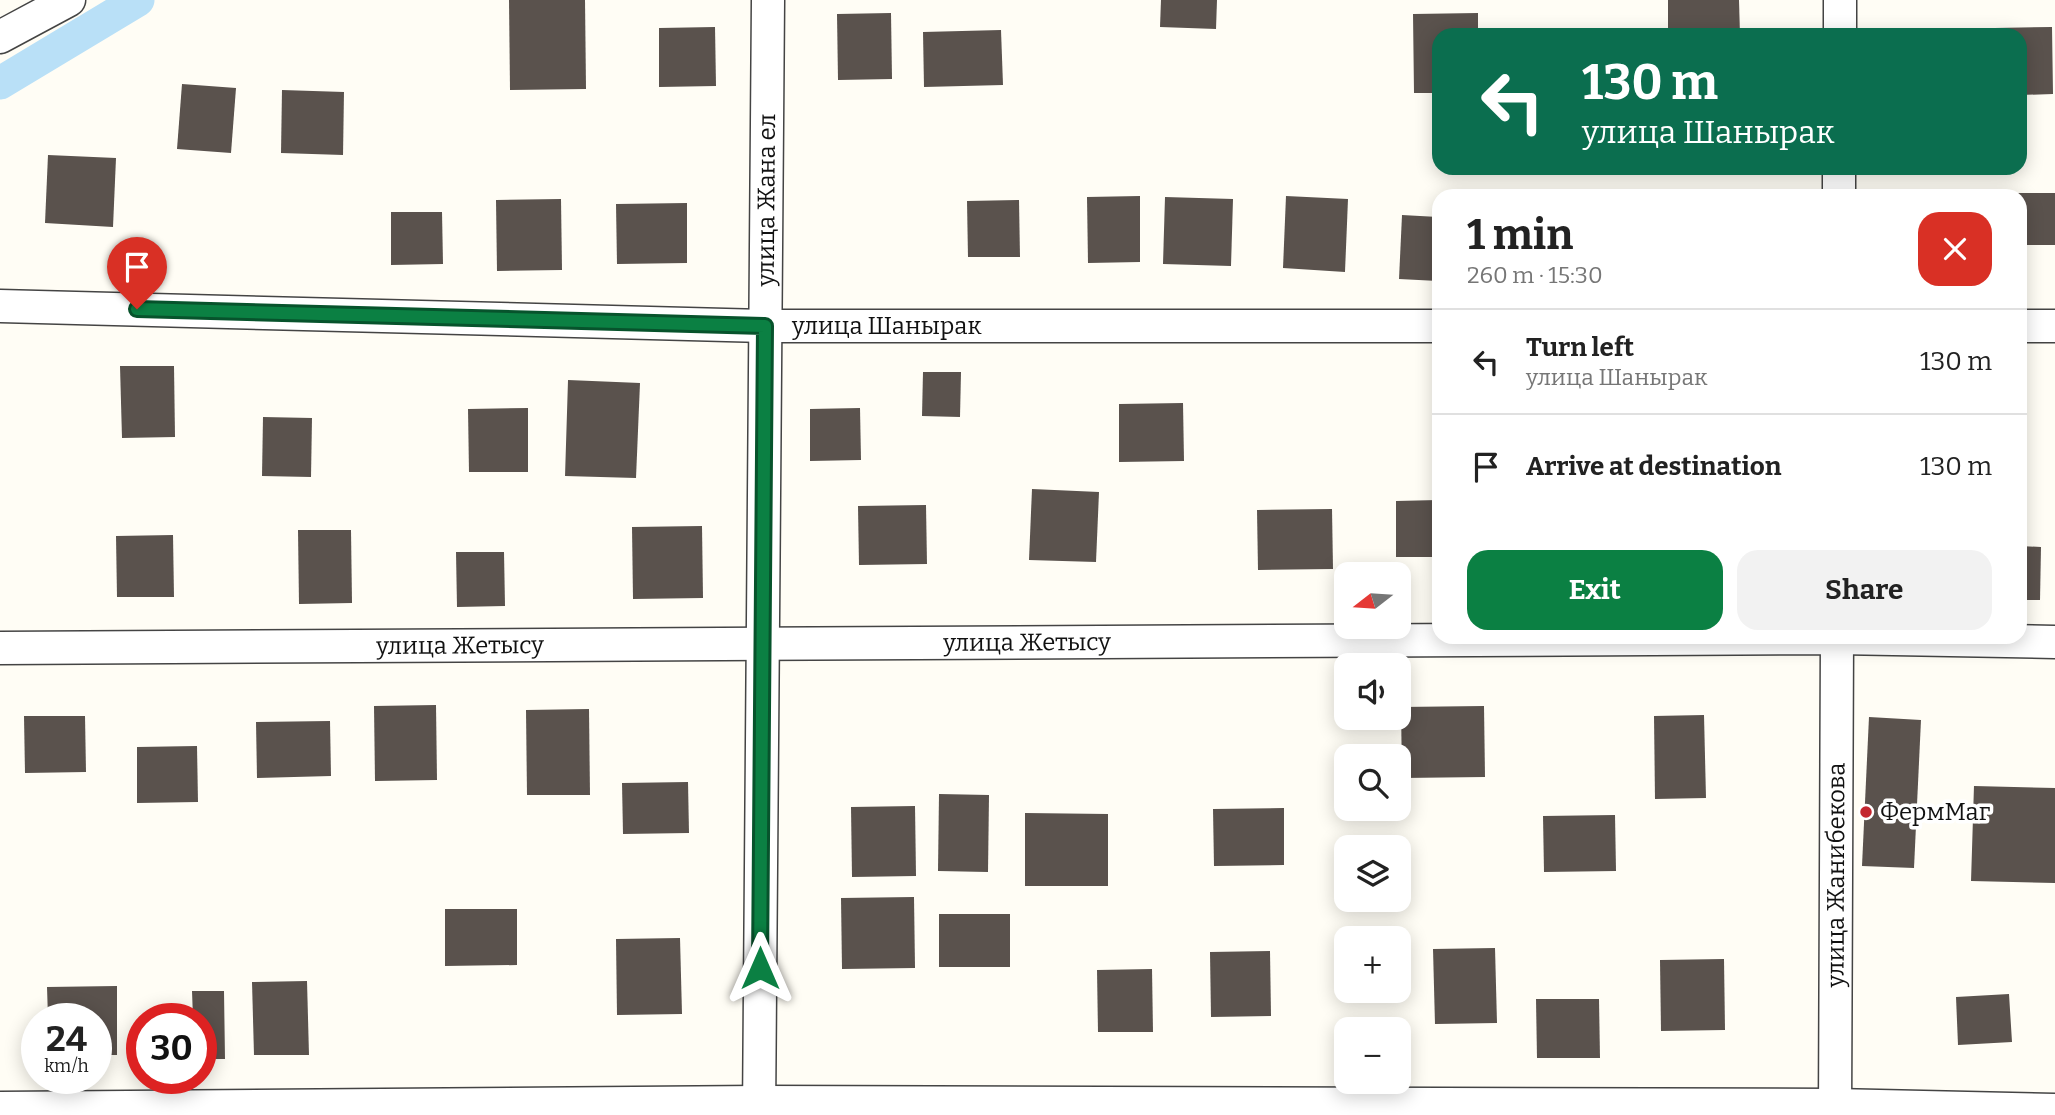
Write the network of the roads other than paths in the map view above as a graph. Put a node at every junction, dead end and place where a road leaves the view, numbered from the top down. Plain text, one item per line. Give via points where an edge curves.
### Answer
1 (69, 0) edge
2 (768, 0) edge
3 (1840, 0) edge
4 (1840, 28) edge
5 (0, 37) edge
6 (0, 306) edge
7 (765, 326) junction
8 (1432, 326) edge
9 (2027, 326) edge
10 (2055, 326) edge
11 (1432, 640) edge
12 (2027, 641) edge
13 (2055, 642) edge
14 (1837, 644) edge
15 (762, 645) junction
16 (0, 648) edge
17 (0, 1108) edge
18 (759, 1108) edge
19 (1835, 1110) edge
20 (2055, 1110) edge

1 - 5 street
2 - 7 street, улица Жана ел
3 - 4 street
6 - 7 street, улица Шанырак
7 - 8 street, улица Шанырак
7 - 15 street, улица Жана ел
9 - 10 street
11 - 15 street, улица Жетысу
12 - 13 street, улица Жетысу
14 - 19 street, улица Жанибекова
15 - 16 street, улица Жетысу
15 - 18 street, улица Жана ел
17 - 18 street
18 - 19 street
19 - 20 street

